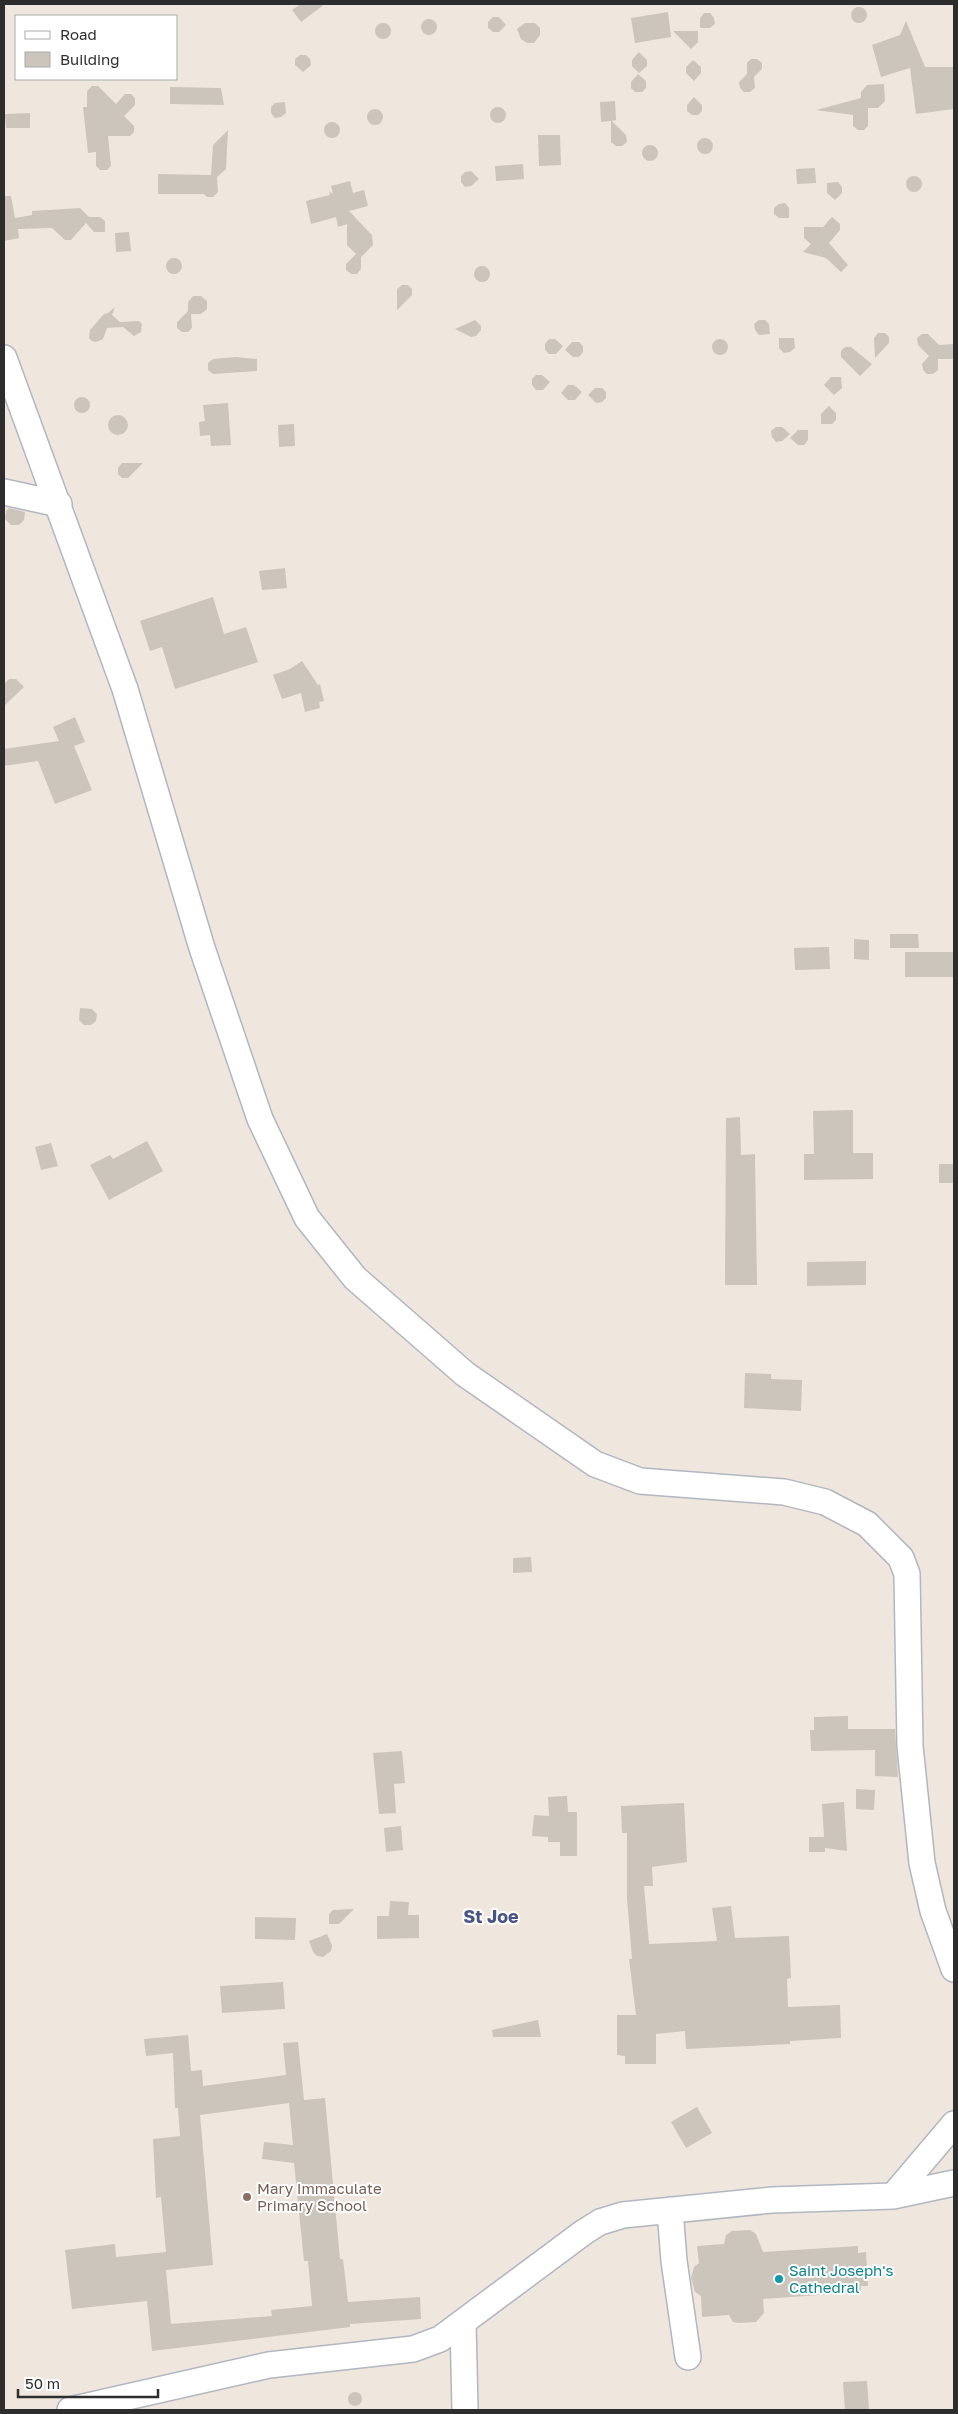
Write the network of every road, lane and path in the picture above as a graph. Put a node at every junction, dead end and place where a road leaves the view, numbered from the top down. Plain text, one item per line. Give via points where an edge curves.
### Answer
1 (4, 358) edge
2 (4, 492) edge
3 (59, 504) junction
4 (954, 1969) edge
5 (954, 2124) edge
6 (954, 2183) edge
7 (893, 2196) junction
8 (670, 2210) junction
9 (463, 2323) junction
10 (688, 2358) dead end
11 (70, 2410) edge
12 (465, 2410) edge

1 - 3 street
2 - 3 street
3 - 4 street via 125,689 202,948 260,1119 307,1218 349,1270 464,1374 595,1464 640,1481 784,1492 825,1502 868,1524 901,1558 908,1574 910,1746 922,1863 933,1911
5 - 7 street
6 - 7 street
7 - 8 street via 772,2200
8 - 9 street via 623,2215 600,2222
8 - 10 street
9 - 11 street via 440,2339 413,2348 269,2364
9 - 12 street

